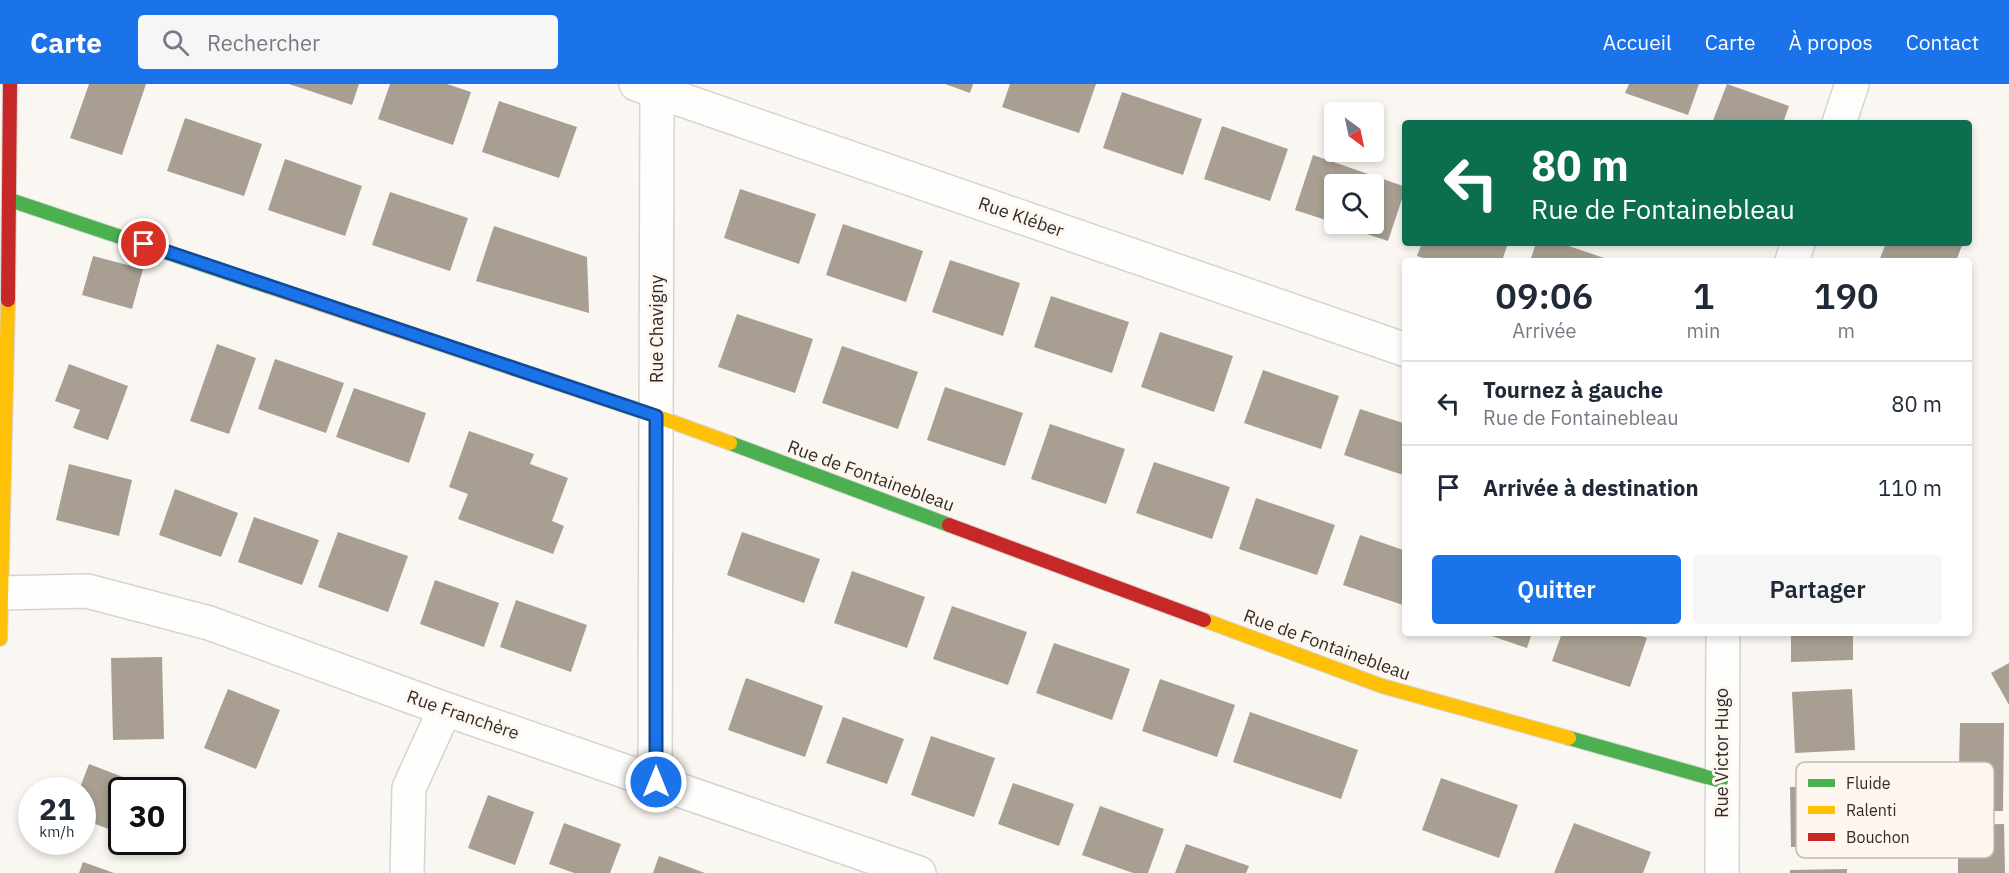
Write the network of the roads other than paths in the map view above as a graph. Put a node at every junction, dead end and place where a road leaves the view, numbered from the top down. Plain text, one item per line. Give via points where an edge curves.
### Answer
1 (10, 84) edge
2 (1852, 84) edge
3 (647, 88) edge
4 (1840, 120) edge
5 (10, 200) junction
6 (1402, 349) edge
7 (656, 416) junction
8 (1, 593) edge
9 (1723, 636) edge
10 (0, 639) edge
11 (445, 709) junction
12 (1721, 781) junction
13 (656, 782) junction
14 (407, 873) edge
15 (919, 873) edge
16 (1722, 873) edge

1 - 5 street
2 - 4 street
3 - 6 street, Rue Kléber
3 - 7 street, Rue Chavigny
5 - 7 street, Rue de Fontainebleau
5 - 8 street
7 - 12 street, Rue de Fontainebleau via 1382,686
7 - 13 street, Rue Chavigny
8 - 10 street
8 - 11 street, Rue Franchère via 87,591 209,623
9 - 12 street, Rue Victor Hugo
11 - 13 street, Rue Franchère
11 - 14 street via 410,788
12 - 16 street, Rue Victor Hugo
13 - 15 street, Rue Franchère

